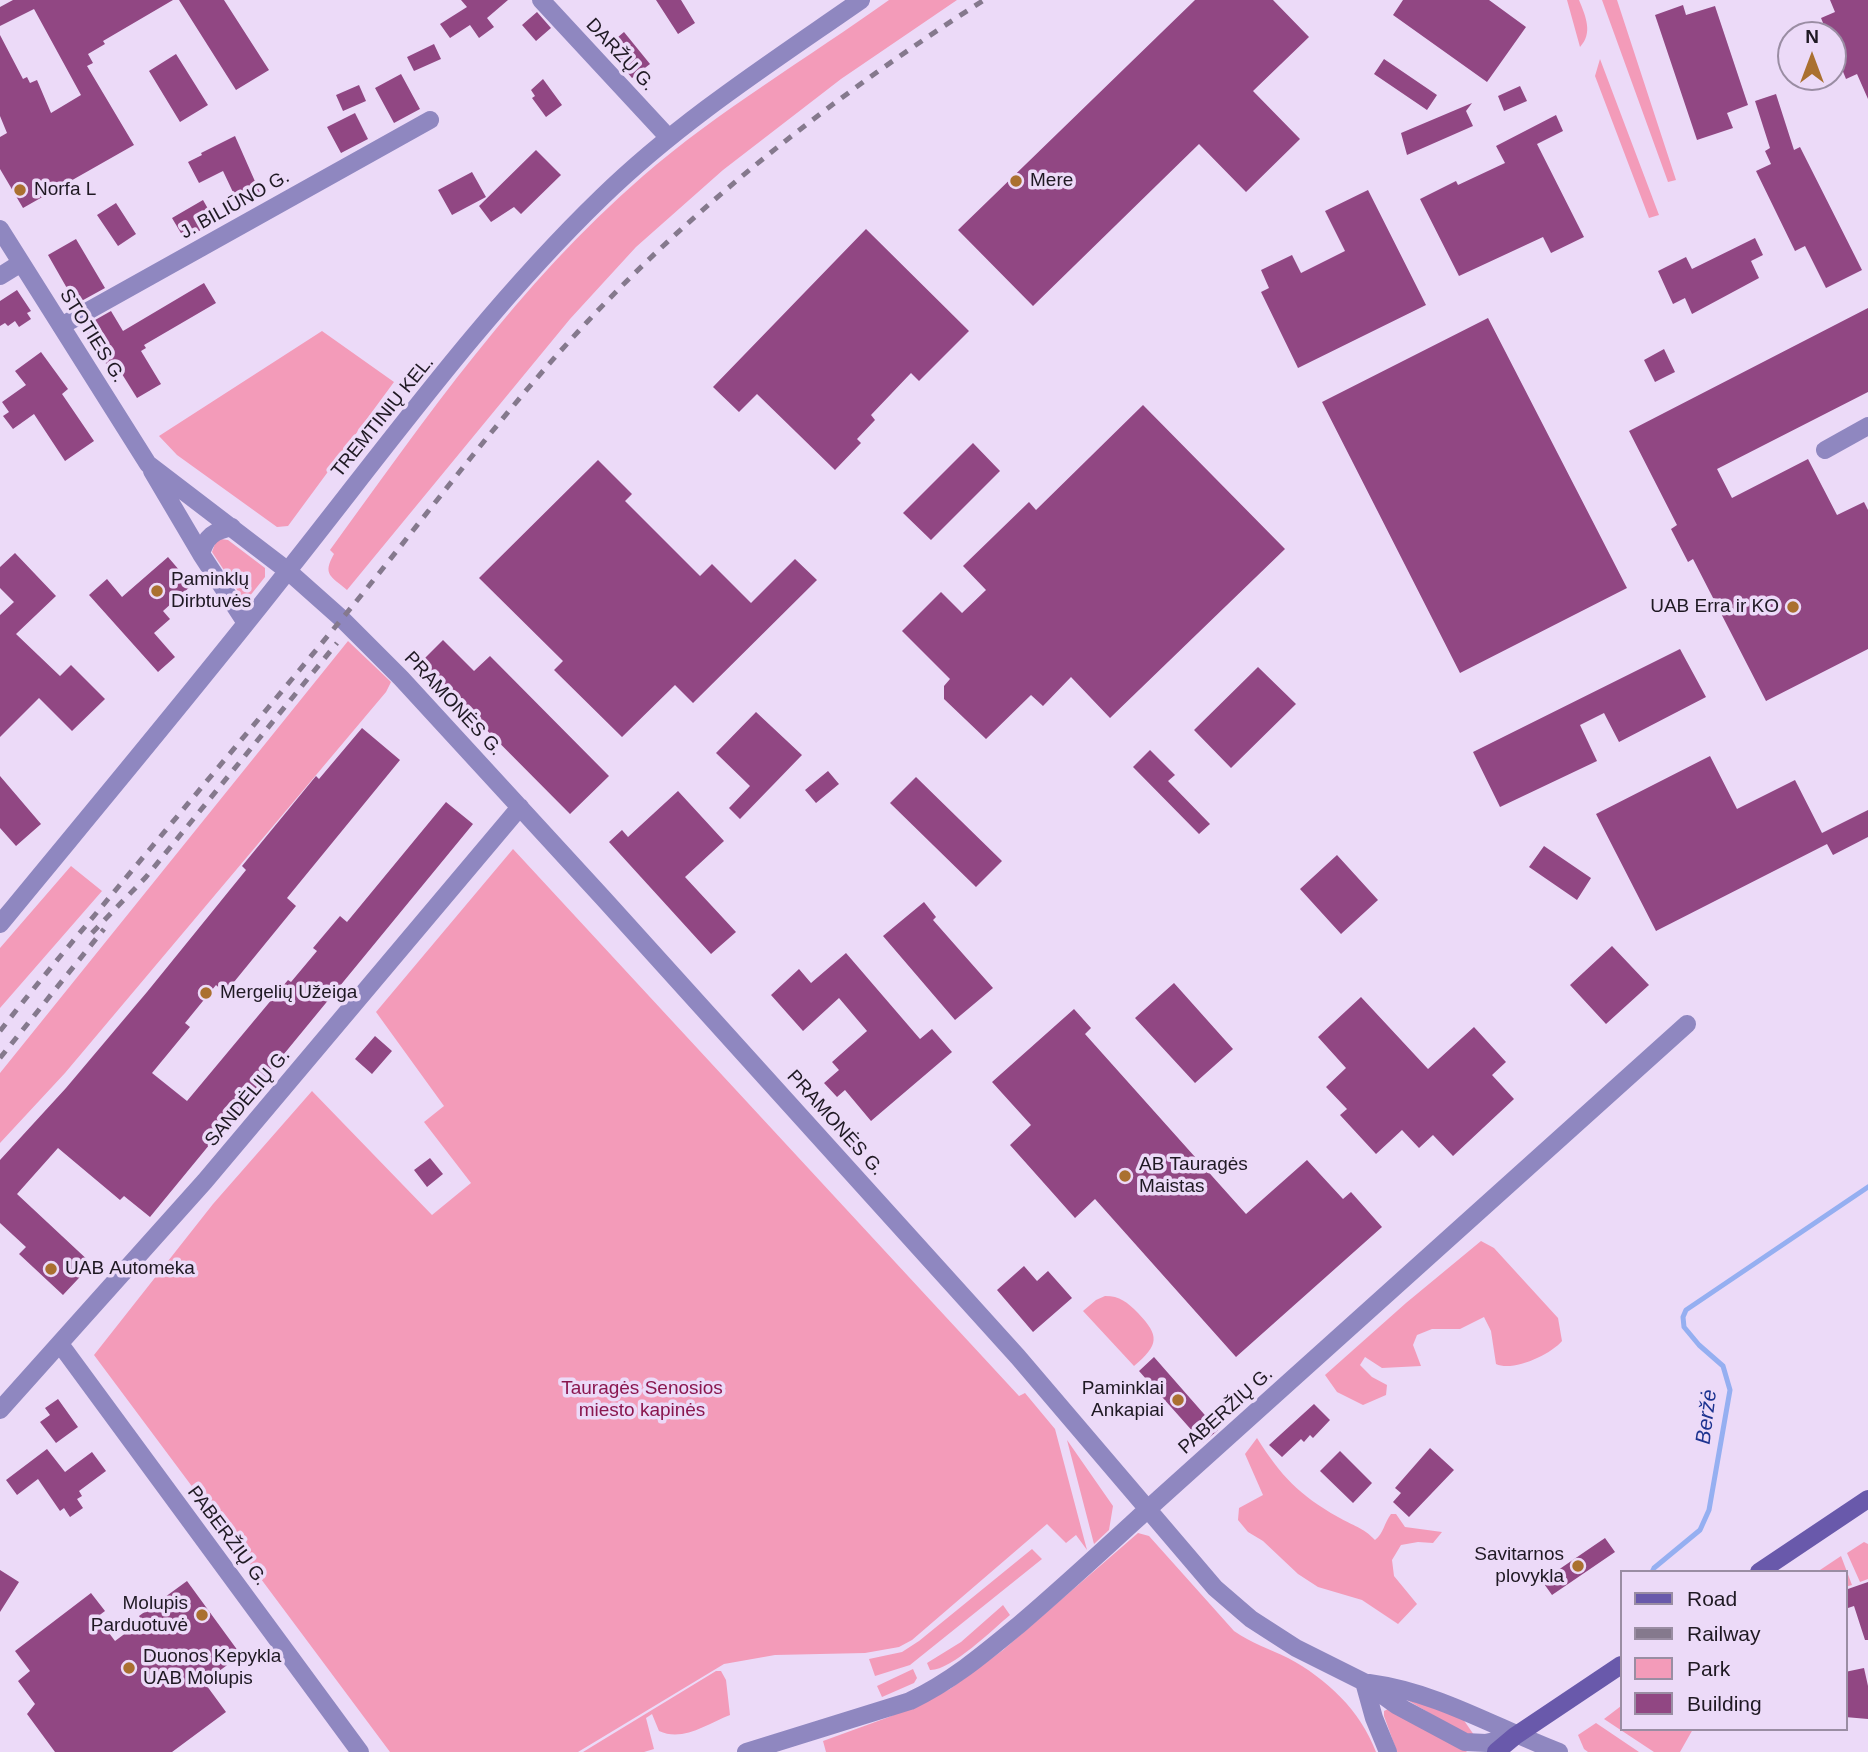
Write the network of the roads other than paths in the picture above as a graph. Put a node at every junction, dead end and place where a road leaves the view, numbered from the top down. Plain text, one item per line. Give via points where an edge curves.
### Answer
1 (541, 0) edge
2 (861, 0) edge
3 (430, 120) dead end
4 (668, 138) junction
5 (0, 229) edge
6 (21, 263) junction
7 (0, 276) edge
8 (61, 326) junction
9 (1868, 426) edge
10 (1825, 450) dead end
11 (148, 464) junction
12 (232, 527) junction
13 (201, 554) junction
14 (288, 571) junction
15 (246, 623) junction
16 (520, 807) junction
17 (0, 924) edge
18 (1687, 1024) dead end
19 (60, 1344) junction
20 (0, 1410) edge
21 (1868, 1499) edge
22 (1147, 1510) junction
23 (1762, 1570) edge
24 (1619, 1666) edge
25 (1364, 1682) junction
26 (1515, 1736) junction
27 (360, 1752) edge
28 (746, 1752) edge
29 (1388, 1752) edge
30 (1496, 1752) edge
31 (1559, 1752) edge

1 - 4 street, DARŽŲ G.
2 - 4 street, TREMTINIŲ KEL.
3 - 8 street, J. BILIŪNO G.
4 - 14 street, TREMTINIŲ KEL. via 603,195 529,273
5 - 6 street, STOTIES G.
6 - 7 street
6 - 8 street, STOTIES G.
8 - 11 street, STOTIES G.
9 - 10 street
11 - 12 street, STOTIES G.
11 - 13 street, STOTIES G.
12 - 13 street via 209,537
12 - 14 street, STOTIES G.
13 - 15 street, STOTIES G.
14 - 15 street, TREMTINIŲ KEL.
14 - 16 street, PRAMONĖS G. via 401,678
15 - 17 street, TREMTINIŲ KEL.
16 - 19 street, SANDĖLIŲ G. via 205,1181
16 - 22 street, PRAMONĖS G. via 1018,1357
18 - 22 street, PABERŽIŲ G.
19 - 20 street, SANDĖLIŲ G.
19 - 27 street, PABERŽIŲ G.
21 - 23 main road
22 - 25 street, PRAMONĖS G. via 1215,1588 1251,1619
22 - 28 street, PABERŽIŲ G. via 968,1668 935,1689
24 - 26 main road, PRAMONĖS G.
25 - 26 street, PRAMONĖS G. via 1399,1687 1466,1711
25 - 26 street, PRAMONĖS G. via 1465,1742
25 - 29 street
26 - 30 main road, PRAMONĖS G.
26 - 31 street, PRAMONĖS G.

